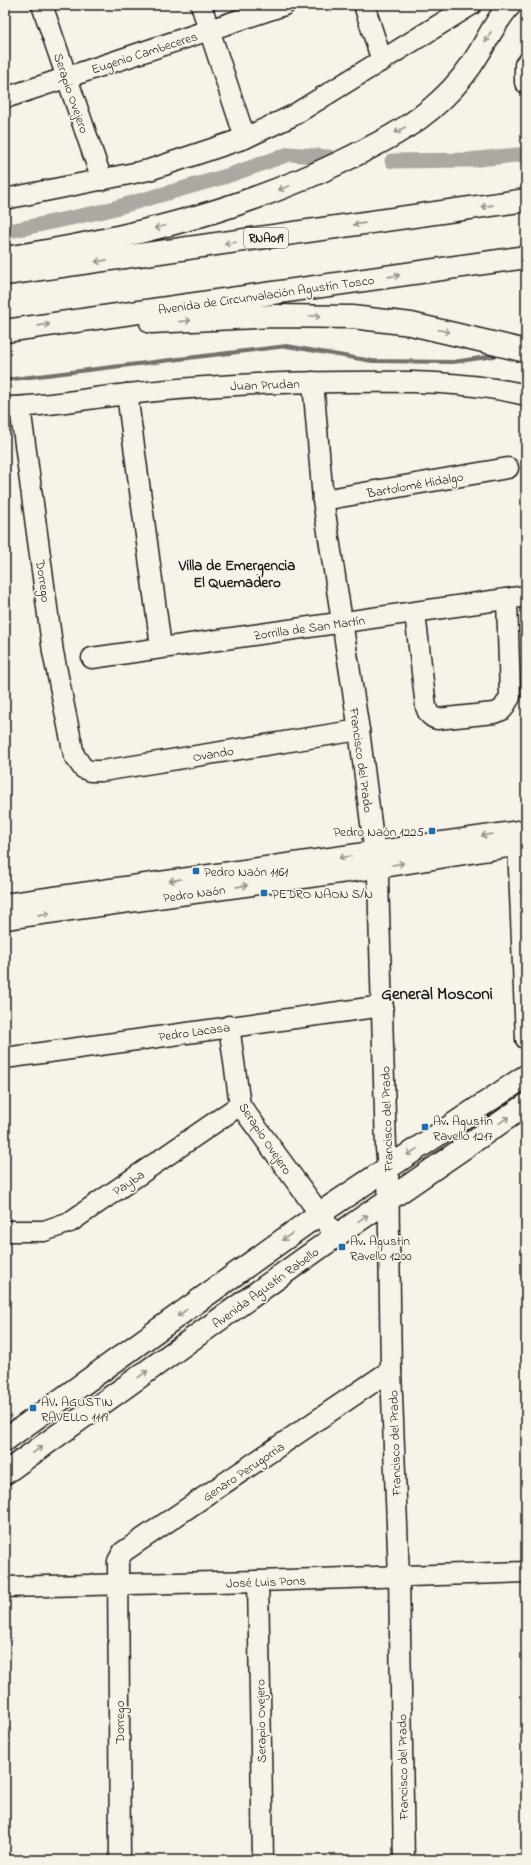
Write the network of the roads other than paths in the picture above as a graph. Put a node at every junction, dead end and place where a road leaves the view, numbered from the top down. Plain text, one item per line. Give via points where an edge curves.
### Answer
1 (42, 5) edge
2 (201, 5) edge
3 (284, 5) edge
4 (364, 5) edge
5 (471, 5) edge
6 (510, 5) edge
7 (209, 31) junction
8 (382, 61) junction
9 (526, 65) edge
10 (66, 77) junction
11 (526, 82) edge
12 (5, 98) edge
13 (245, 138) junction
14 (102, 180) junction
15 (5, 199) edge
16 (526, 200) edge
17 (526, 257) edge
18 (5, 258) edge
19 (5, 274) edge
20 (76, 321) junction
21 (5, 330) edge
22 (526, 351) edge
23 (313, 382) junction
24 (127, 394) junction
25 (526, 395) edge
26 (12, 407) edge
27 (508, 468) dead end
28 (323, 500) junction
29 (516, 597) edge
30 (415, 613) junction
31 (342, 622) junction
32 (161, 647) junction
33 (92, 658) dead end
34 (359, 730) junction
35 (74, 754) joint
36 (521, 838) edge
37 (375, 860) junction
38 (5, 904) edge
39 (5, 919) edge
40 (382, 1006) junction
41 (229, 1026) junction
42 (526, 1039) edge
43 (5, 1058) edge
44 (526, 1076) edge
45 (240, 1105) junction
46 (526, 1105) edge
47 (388, 1168) junction
48 (389, 1200) junction
49 (319, 1214) junction
50 (5, 1230) edge
51 (336, 1236) junction
52 (391, 1370) junction
53 (5, 1440) edge
54 (5, 1473) edge
55 (526, 1572) edge
56 (399, 1577) junction
57 (258, 1581) junction
58 (118, 1585) junction
59 (5, 1587) edge
60 (120, 1860) edge
61 (263, 1860) edge
62 (404, 1860) edge

1 - 10 street, Serapio Ovejero
2 - 7 street
3 - 7 street, Eugenio Cambeceres
4 - 8 street
5 - 8 street
6 -> 18 main road via 494,26 471,66 442,100 412,123 351,157 291,185 219,212 107,239
7 - 10 street, Eugenio Cambeceres
7 - 13 street
8 - 13 street via 292,116
9 - 11 main road
10 - 12 street, Eugenio Cambeceres
10 - 14 street, Serapio Ovejero
13 - 14 street via 149,170
14 - 15 street
16 -> 19 main road, RNA019
20 -> 17 main road, Avenida de Circunvalación Agustín Tosco
21 -> 20 main road, Avenida de Circunvalación Agustín Tosco
20 -> 22 main road via 171,322 274,316 352,317 411,324
23 - 24 street, Juan Prudan via 198,387
23 - 25 street, Juan Prudan via 410,381
23 - 28 street, Francisco del Prado
24 - 26 street, Juan Prudan
24 - 32 street
26 - 35 street, Dorrego via 53,652
27 - 28 street, Bartolomé Hidalgo
28 - 31 street, Francisco del Prado
29 - 30 street, Zorrilla de San Martín
29 - 30 street via 510,697 502,710 494,713 437,719 428,714
30 - 31 street, Zorrilla de San Martín
31 - 32 street, Zorrilla de San Martín
31 - 34 street, Francisco del Prado
32 - 33 street, Zorrilla de San Martín
34 - 35 street, Ovando via 102,771 83,768
34 - 37 street, Francisco del Prado
36 - 37 street, Pedro Naón
36 - 42 street
37 -> 38 street, Pedro Naón
39 -> 37 street, Pedro Naón
37 - 40 street, Francisco del Prado
40 - 41 street, Pedro Lacasa
40 - 47 street, Francisco del Prado
41 - 43 street, Pedro Lacasa
41 - 45 street, Serapio Ovejero
44 -> 47 main road, Avenida Agustín Rabello
45 - 49 street, Serapio Ovejero
45 - 50 street, Payba via 70,1222 44,1231
48 -> 46 main road, Avenida Agustín Rabello
47 - 48 street, Francisco del Prado
47 - 49 main road, Avenida Agustín Rabello
51 -> 48 main road, Avenida Agustín Rabello
48 - 52 street, Francisco del Prado
49 - 51 street, Serapio Ovejero
49 -> 53 main road, Avenida Agustín Rabello
54 -> 51 main road, Avenida Agustín Rabello
52 - 56 street, Francisco del Prado
52 - 58 street, Genaro Perugorria via 123,1552 118,1561
55 - 56 street, José Luis Pons
56 - 57 street, José Luis Pons
56 - 62 street, Francisco del Prado
57 - 58 street, José Luis Pons
57 - 61 street, Serapio Ovejero
58 - 59 street, José Luis Pons
58 - 60 street, Dorrego

